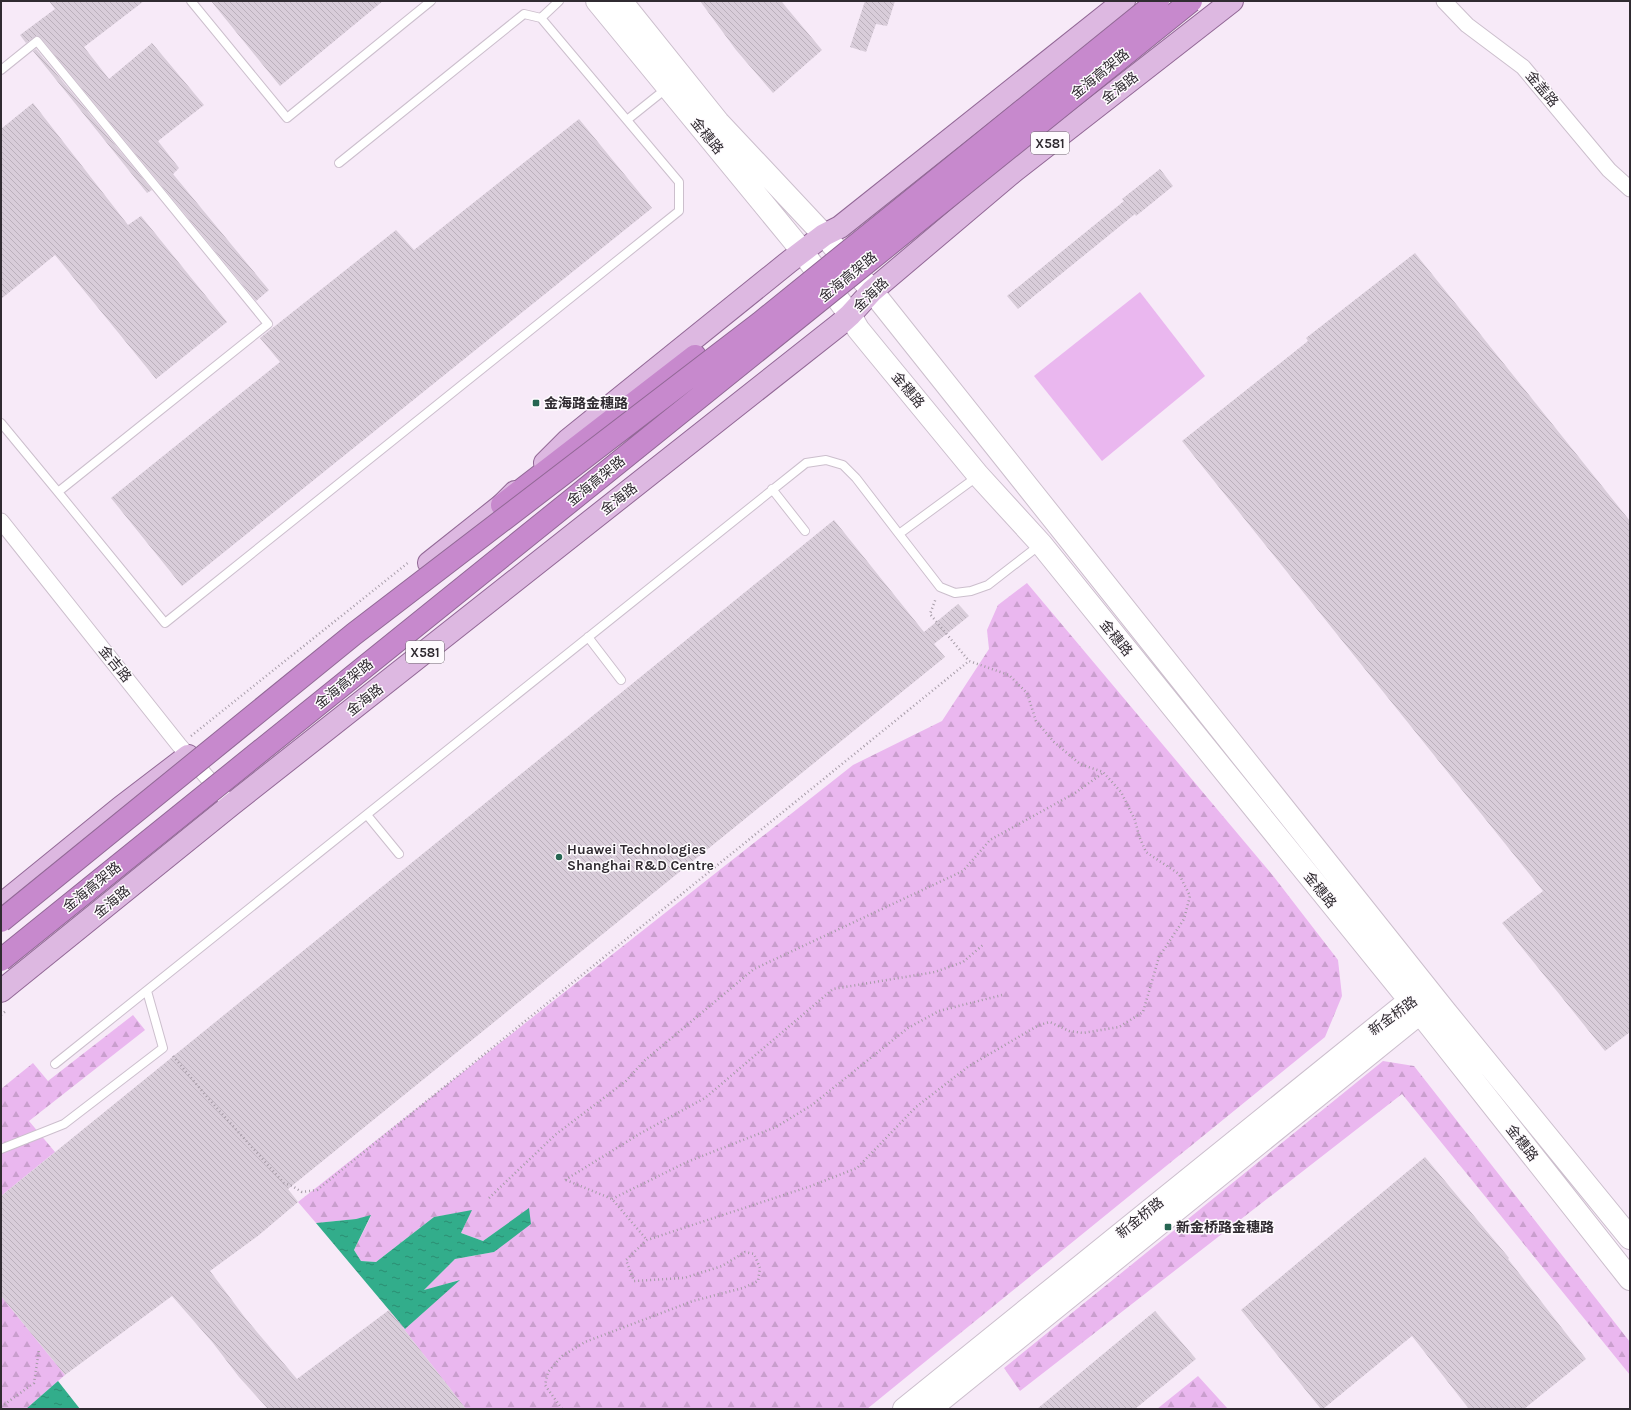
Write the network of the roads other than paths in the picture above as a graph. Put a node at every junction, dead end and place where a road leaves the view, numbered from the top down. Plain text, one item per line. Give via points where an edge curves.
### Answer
1 (191, 1) edge
2 (431, 1) edge
3 (559, 1) edge
4 (597, 1) edge
5 (621, 1) edge
6 (1124, 1) edge
7 (1146, 1) edge
8 (1158, 1) edge
9 (1191, 1) edge
10 (1232, 1) edge
11 (1444, 1) edge
12 (541, 18) junction
13 (1, 70) edge
14 (674, 81) junction
15 (627, 120) junction
16 (339, 164) dead end
17 (1630, 189) edge
18 (824, 235) junction
19 (801, 252) junction
20 (872, 291) junction
21 (850, 315) junction
22 (1, 423) edge
23 (978, 475) junction
24 (772, 489) junction
25 (58, 492) junction
26 (502, 505) junction
27 (1, 521) edge
28 (805, 530) dead end
29 (899, 534) junction
30 (1040, 544) junction
31 (588, 637) junction
32 (621, 680) dead end
33 (189, 755) junction
34 (231, 805) junction
35 (367, 814) junction
36 (399, 854) dead end
37 (1, 904) edge
38 (1, 921) edge
39 (1, 960) edge
40 (146, 991) junction
41 (1431, 991) junction
42 (1, 992) edge
43 (1414, 1007) junction
44 (55, 1064) dead end
45 (1, 1149) edge
46 (1630, 1238) edge
47 (1630, 1279) edge
48 (904, 1409) edge
49 (930, 1409) edge

1 - 2 lane via 287,118
3 - 12 lane
4 - 14 street, 金穗路
5 - 14 street, 金穗路
6 - 18 main road via 840,227
7 - 26 highway
8 - 38 highway, 金海高架路, bridge via 760,323 354,634
9 - 39 highway, 金海高架路, bridge
10 - 20 main road, 金海路 / X581 via 1014,171
11 - 17 street, 金盖路 via 1467,25 1523,66 1609,170
12 - 15 lane
12 - 16 lane via 524,14
13 - 25 lane via 37,41 268,324
14 - 15 lane
14 - 18 street, 金穗路 via 718,122
14 - 19 street, 金穗路
15 - 25 lane via 679,182 679,211 165,623
18 - 19 main road
18 - 20 street, 金穗路
19 - 21 street, 金穗路
19 - 26 main road via 568,440
20 - 21 main road, 金海路 / X581
20 - 41 street, 金穗路
21 - 23 street, 金穗路 via 858,329
21 - 34 main road, 金海路 / X581
22 - 25 lane
23 - 29 lane
23 - 30 street, 金穗路
24 - 28 lane
24 - 29 lane via 806,463 826,460 843,466 856,478
24 - 31 lane
26 - 33 main road
27 - 33 street, 金吉路
29 - 30 lane via 940,587 955,593 988,585
30 - 43 street, 金穗路
31 - 32 lane
31 - 35 lane
33 - 34 street, 金吉路
33 - 37 main road
34 - 42 main road, 金海路 / X581
35 - 36 lane
35 - 40 lane
40 - 44 lane
40 - 45 lane via 163,1048 64,1124
41 - 43 street, 新金桥路
41 - 46 street, 金穗路
43 - 47 street, 金穗路
43 - 48 street, 新金桥路
43 - 49 street, 新金桥路

